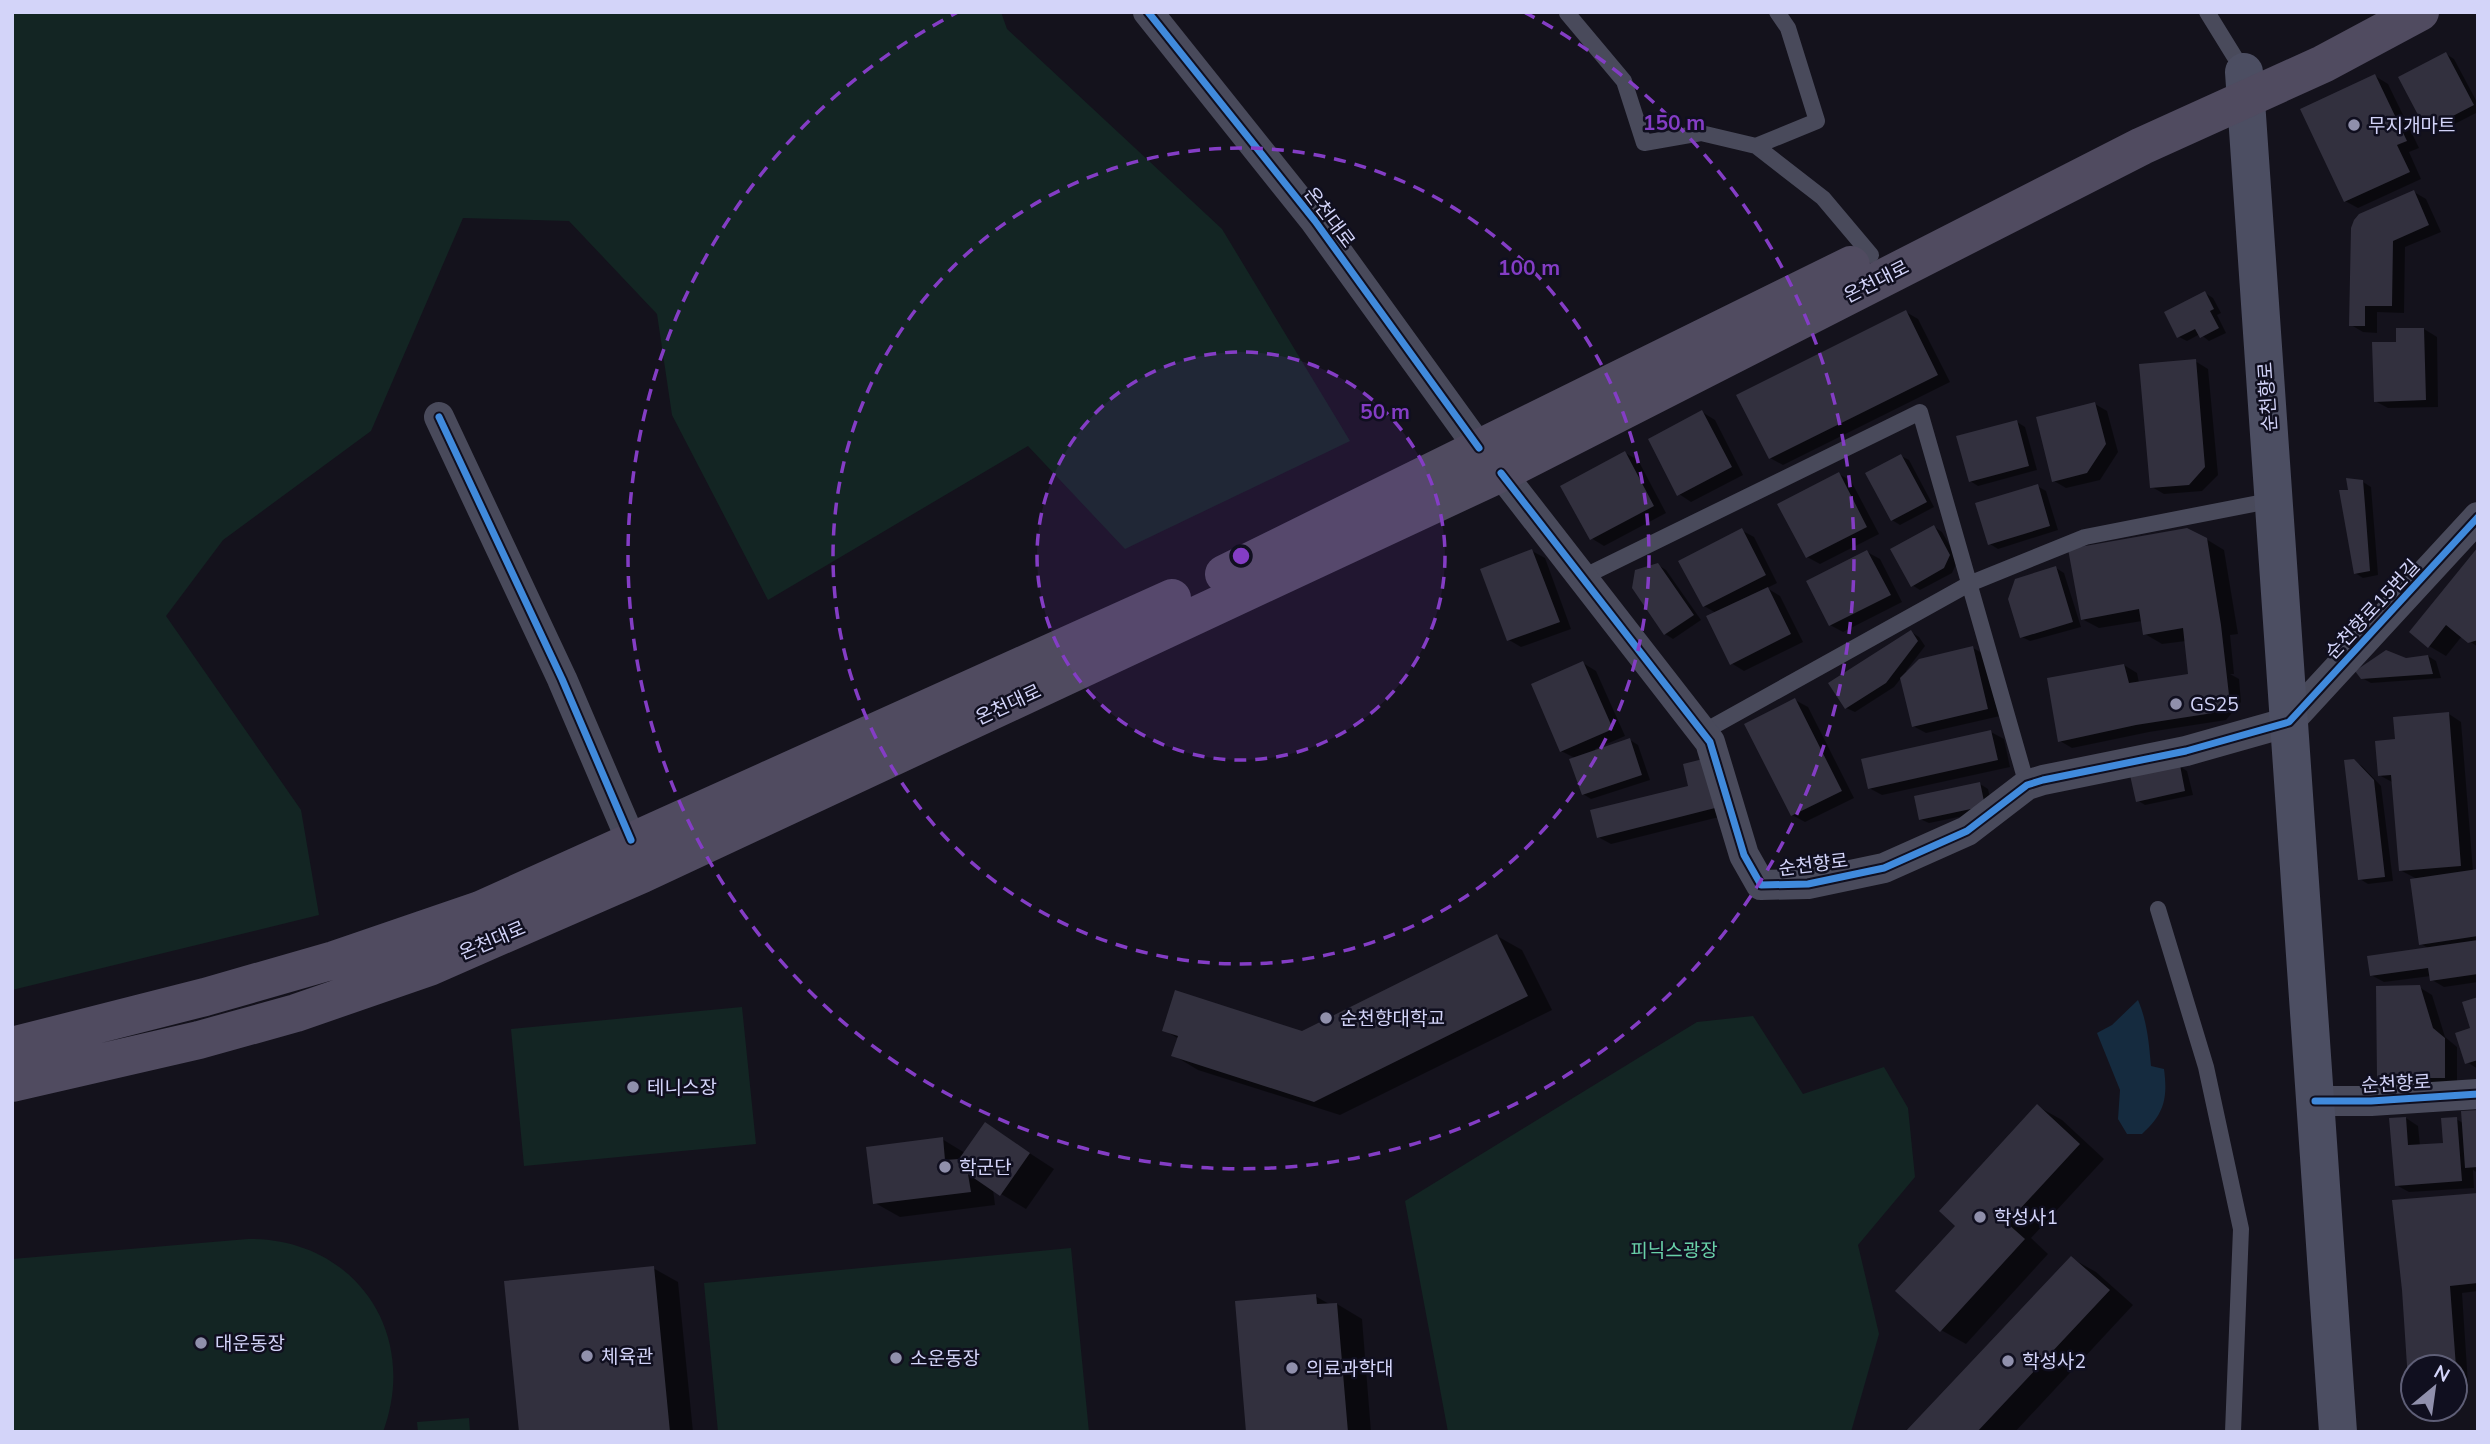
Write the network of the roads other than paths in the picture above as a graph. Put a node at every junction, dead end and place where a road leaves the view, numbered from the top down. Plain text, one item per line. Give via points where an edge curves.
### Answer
1 (1147, 12) edge
2 (1777, 12) edge
3 (2207, 12) edge
4 (2369, 12) edge
5 (2420, 12) edge
6 (1567, 13) edge
7 (2245, 85) junction
8 (1756, 146) junction
9 (1871, 255) junction
10 (439, 417) dead end
11 (1490, 461) junction
12 (2274, 500) junction
13 (2478, 517) edge
14 (1581, 578) junction
15 (1969, 584) junction
16 (2289, 722) junction
17 (1703, 732) junction
18 (2026, 785) junction
19 (631, 841) junction
20 (2158, 909) dead end
21 (12, 1046) edge
22 (12, 1083) edge
23 (2478, 1094) edge
24 (2315, 1101) junction
25 (2233, 1432) edge
26 (2337, 1432) edge

1 - 11 street, 온천대로 via 1315,221
2 - 8 lane via 1788,29 1817,121
3 - 7 lane
4 - 7 main road, 온천대로
5 - 7 main road, 온천대로 via 2323,64
6 - 8 lane, 온천대로 via 1624,81 1644,143 1701,133
7 - 9 main road, 온천대로
7 - 11 main road, 온천대로 via 2142,146
7 - 12 main road, 순천향로
8 - 9 lane, 온천대로 via 1823,198
9 - 11 main road, 온천대로
10 - 19 street via 562,679
11 - 14 street, 순천향로
11 - 19 main road, 온천대로 via 1209,581
11 - 22 main road, 온천대로 via 642,874 429,967 296,1013 199,1040
12 - 15 lane via 2085,537
12 - 16 main road, 순천향로
13 - 16 street, 순천향로15번길
14 - 15 lane via 1920,412
14 - 17 street, 순천향로
15 - 17 lane
15 - 18 lane
16 - 18 street, 순천향로 via 2186,751
16 - 24 main road, 순천향로
17 - 18 street, 순천향로 via 1744,855 1761,886 1808,884 1884,869 1967,831
19 - 21 main road, 온천대로 via 480,910 334,960
20 - 25 lane via 2206,1067 2241,1229
23 - 24 street, 순천향로
24 - 26 main road, 순천향로

